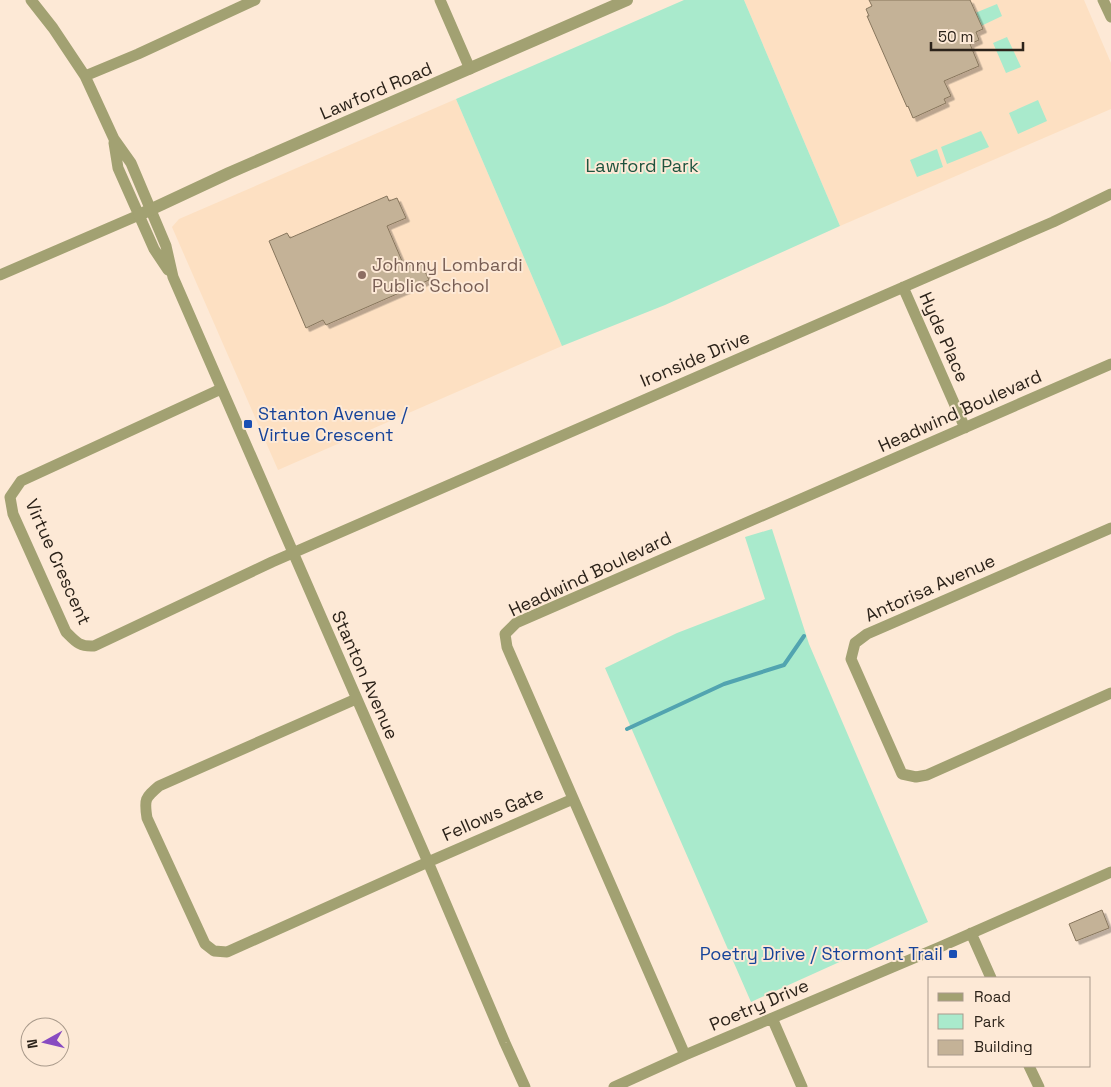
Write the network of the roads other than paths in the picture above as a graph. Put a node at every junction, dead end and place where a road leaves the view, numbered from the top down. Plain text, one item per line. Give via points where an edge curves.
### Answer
1 (31, 0) edge
2 (255, 0) edge
3 (440, 0) edge
4 (628, 0) edge
5 (1103, 0) edge
6 (611, 3) edge
7 (1111, 17) edge
8 (470, 69) junction
9 (85, 76) junction
10 (1111, 194) edge
11 (145, 212) junction
12 (0, 275) edge
13 (903, 288) junction
14 (1111, 364) edge
15 (221, 389) junction
16 (965, 428) junction
17 (1111, 528) edge
18 (292, 553) junction
19 (1111, 693) edge
20 (356, 699) junction
21 (573, 799) junction
22 (428, 862) junction
23 (1111, 872) edge
24 (971, 933) junction
25 (990, 977) edge
26 (772, 1018) junction
27 (685, 1056) junction
28 (1029, 1067) edge
29 (525, 1087) edge
30 (614, 1087) edge
31 (802, 1087) edge
32 (1039, 1087) edge

1 - 9 street, Stanton Avenue
2 - 9 street
3 - 8 street
4 - 6 street, Lawford Road
5 - 7 street
6 - 8 street, Lawford Road
8 - 11 street, Lawford Road
9 - 11 street, Stanton Avenue via 114,139 131,163
10 - 13 street, Ironside Drive
11 - 12 street
11 - 15 street, Stanton Avenue via 166,246 173,277
13 - 16 street, Hyde Place
13 - 18 street, Ironside Drive
14 - 16 street, Headwind Boulevard
15 - 18 street, Stanton Avenue
15 - 18 street, Virtue Crescent via 21,481 10,497 13,514 66,632 86,647
16 - 21 street, Headwind Boulevard via 516,623 505,634 507,647
17 - 19 street, Antorisa Avenue via 867,634 855,643 851,659 902,774 916,777 927,775
18 - 20 street, Stanton Avenue
20 - 22 street, Stanton Avenue
20 - 22 street, Fellows Gate via 159,786 147,796 147,818 205,944 214,951 227,952
21 - 22 street, Fellows Gate
21 - 27 street, Headwind Boulevard
22 - 29 street, Stanton Avenue
23 - 24 street, Poetry Drive
24 - 25 street
24 - 26 street, Poetry Drive
26 - 27 street, Poetry Drive
26 - 31 street
27 - 30 street, Poetry Drive
28 - 32 street

